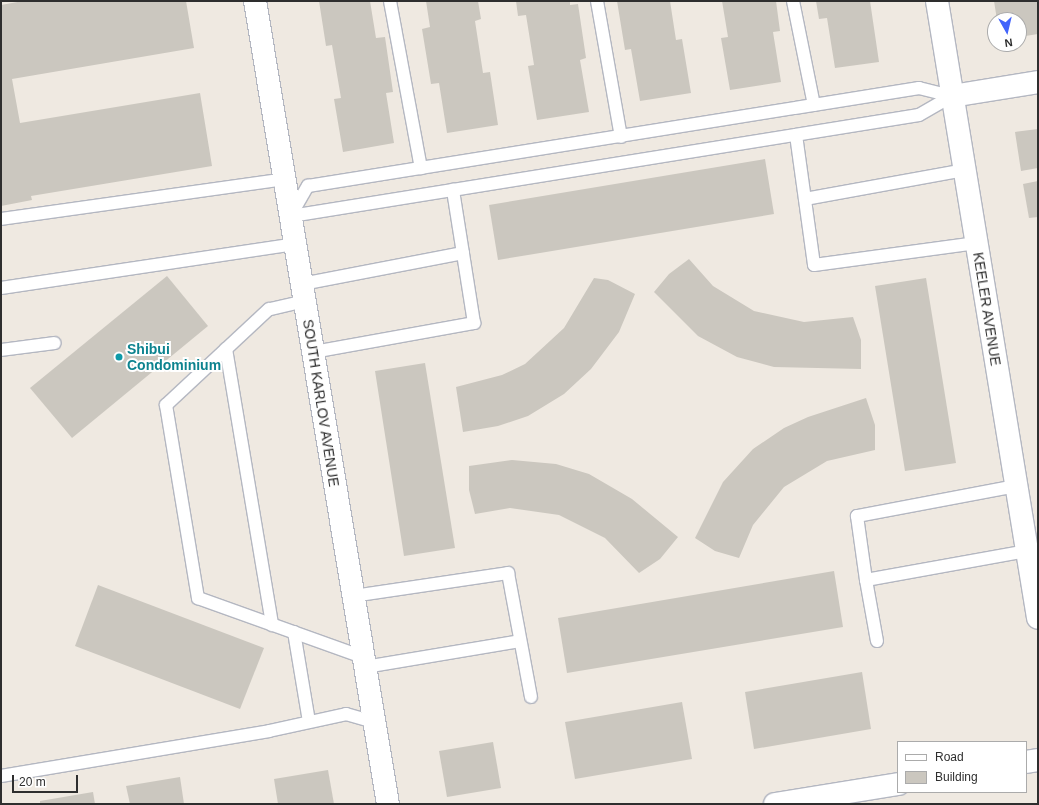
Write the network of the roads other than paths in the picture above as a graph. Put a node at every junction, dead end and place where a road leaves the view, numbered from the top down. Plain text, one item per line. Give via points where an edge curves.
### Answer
1 (255, 1) edge
2 (390, 1) edge
3 (597, 1) edge
4 (793, 1) edge
5 (937, 1) edge
6 (1038, 82) edge
7 (952, 96) junction
8 (814, 105) junction
9 (796, 135) junction
10 (621, 137) junction
11 (421, 168) junction
12 (965, 170) junction
13 (284, 179) junction
14 (453, 190) junction
15 (805, 199) junction
16 (291, 216) junction
17 (1, 219) edge
18 (977, 243) junction
19 (295, 244) junction
20 (463, 253) junction
21 (1, 288) edge
22 (303, 292) junction
23 (55, 343) dead end
24 (226, 349) junction
25 (1, 350) edge
26 (313, 352) junction
27 (1016, 486) junction
28 (1027, 551) junction
29 (866, 580) junction
30 (353, 596) junction
31 (1038, 618) edge
32 (272, 625) junction
33 (294, 632) junction
34 (520, 641) junction
35 (877, 641) dead end
36 (364, 662) junction
37 (531, 697) dead end
38 (309, 722) junction
39 (374, 722) junction
40 (1038, 760) edge
41 (1027, 762) edge
42 (1, 776) edge
43 (897, 784) edge
44 (388, 804) edge
45 (775, 804) edge

1 - 13 street, SOUTH KARLOV AVENUE
2 - 11 lane
3 - 10 lane
4 - 8 lane
5 - 7 street, KEELER AVENUE
6 - 7 street
7 - 8 lane via 919,88
7 - 9 lane via 919,115
7 - 12 street, KEELER AVENUE
8 - 10 lane
9 - 14 lane
9 - 15 lane
10 - 11 lane
11 - 16 lane via 308,186
12 - 15 lane
12 - 18 street, KEELER AVENUE
13 - 16 street, SOUTH KARLOV AVENUE
13 - 17 lane
14 - 16 lane
14 - 20 lane
15 - 18 lane via 814,265
16 - 19 street, SOUTH KARLOV AVENUE
18 - 27 street, KEELER AVENUE
19 - 21 lane
19 - 22 street, SOUTH KARLOV AVENUE
20 - 22 lane
20 - 26 lane via 474,323
22 - 24 lane via 269,309
22 - 26 street, SOUTH KARLOV AVENUE
23 - 25 lane
24 - 32 lane
24 - 32 lane via 166,405 198,598
26 - 30 street, SOUTH KARLOV AVENUE
27 - 28 street, KEELER AVENUE
27 - 29 lane via 857,516
28 - 29 lane
28 - 31 street, KEELER AVENUE
29 - 35 lane
30 - 34 lane via 508,573
30 - 36 street, SOUTH KARLOV AVENUE
32 - 33 lane
33 - 36 lane
33 - 38 lane
34 - 36 lane
34 - 37 lane
36 - 39 street, SOUTH KARLOV AVENUE
38 - 39 lane via 346,714
38 - 42 lane
39 - 44 street, SOUTH KARLOV AVENUE
40 - 41 street
43 - 45 street

